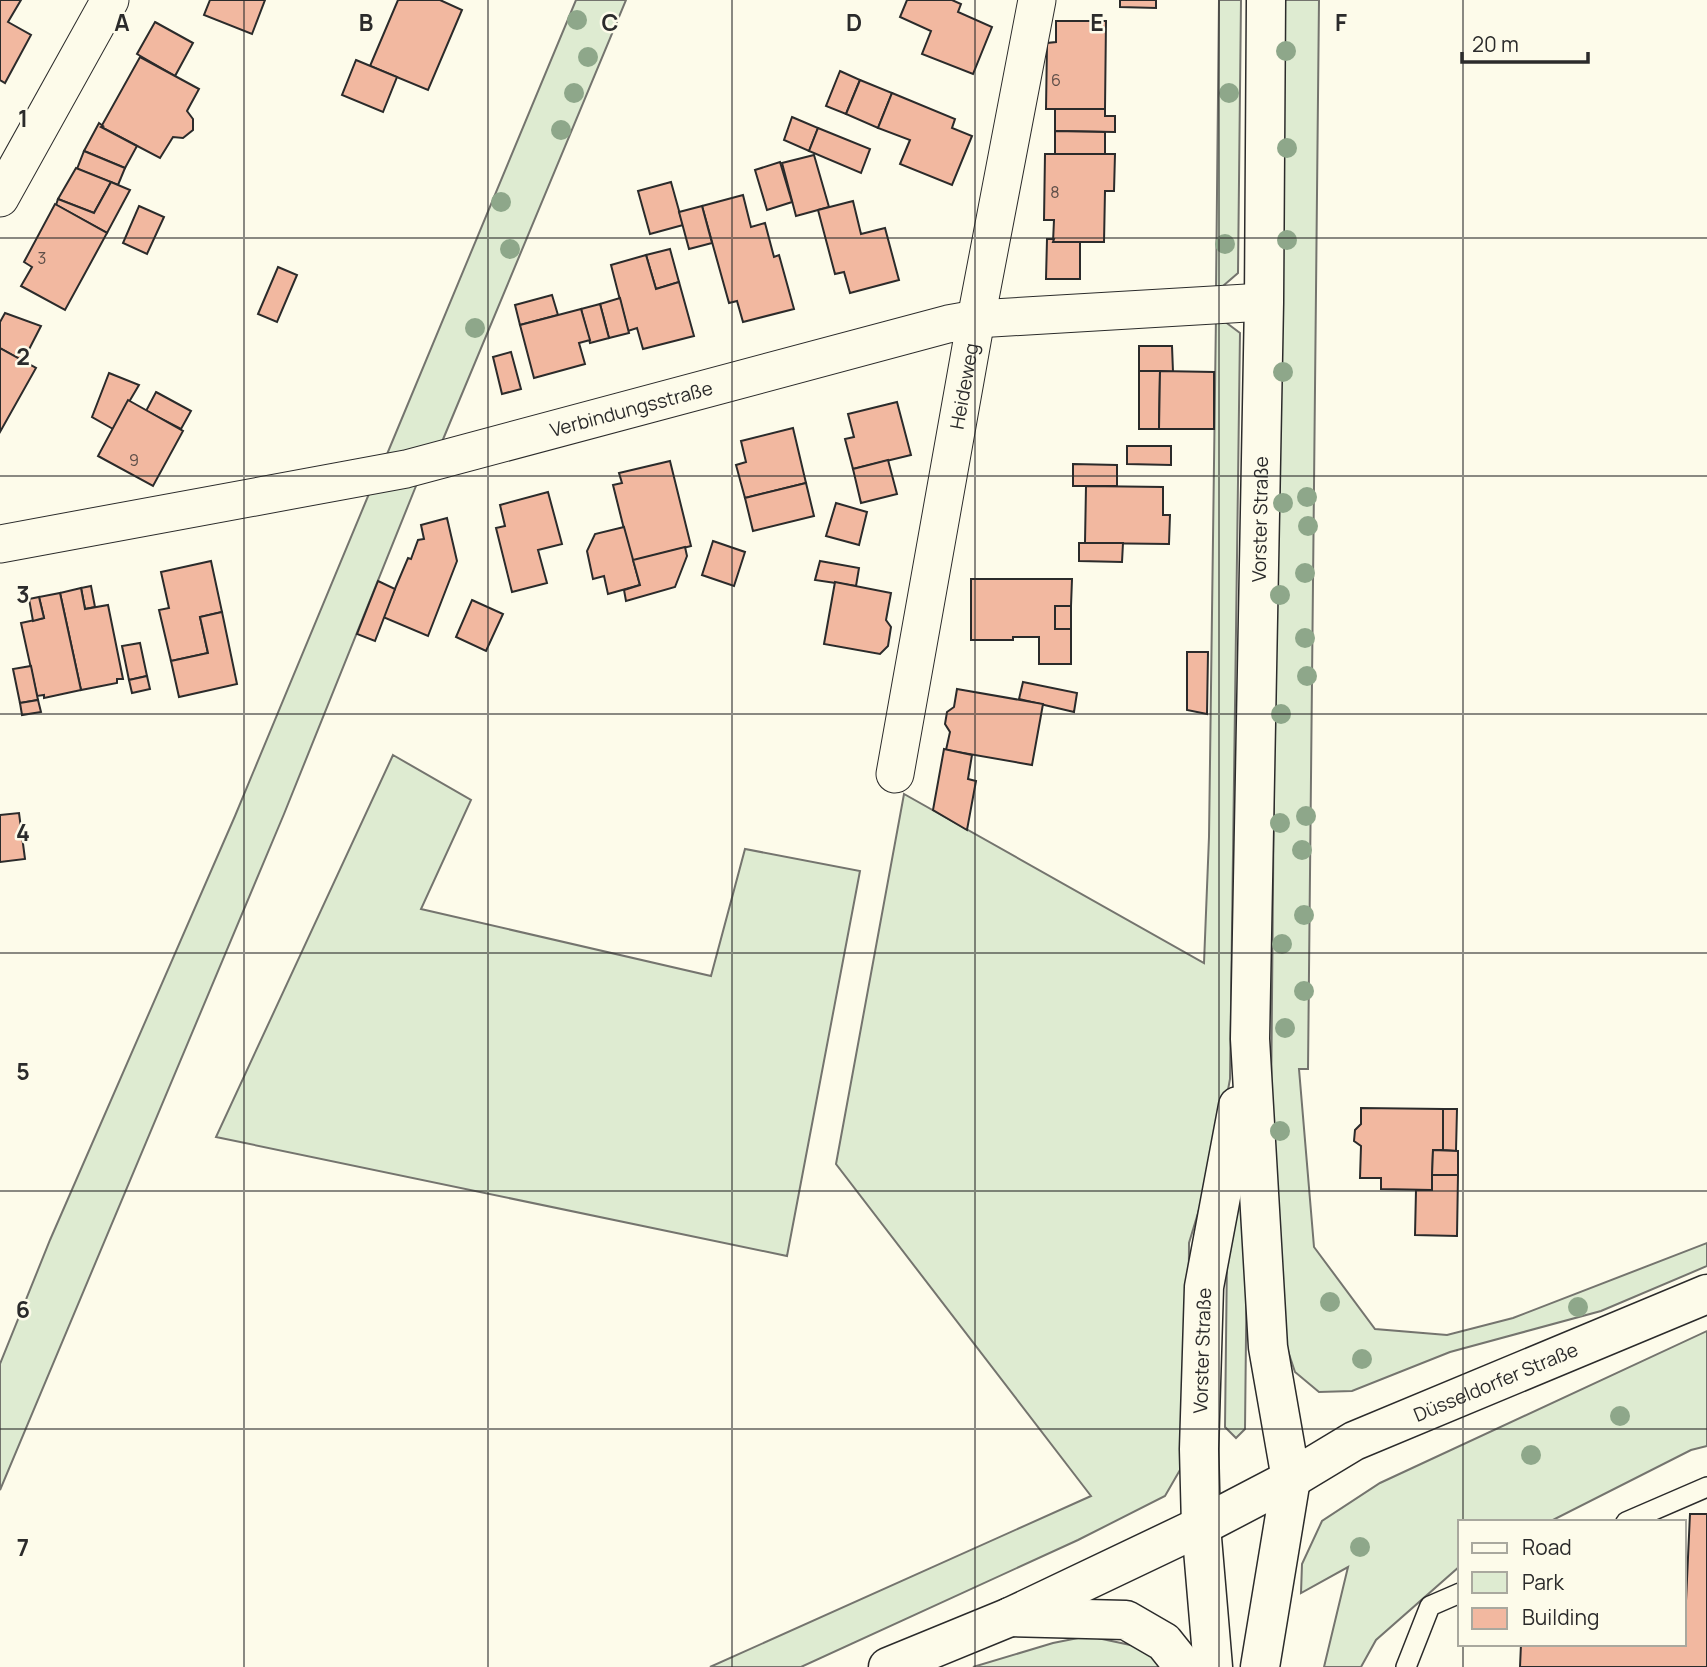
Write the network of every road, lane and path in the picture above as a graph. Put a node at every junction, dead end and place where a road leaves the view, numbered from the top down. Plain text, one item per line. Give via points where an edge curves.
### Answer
1 (110, 0) edge
2 (1037, 0) edge
3 (1266, 0) edge
4 (0, 198) edge
5 (1264, 302) junction
6 (976, 319) junction
7 (0, 544) edge
8 (895, 774) dead end
9 (1250, 1039) junction
10 (1707, 1294) edge
11 (1291, 1479) junction
12 (1707, 1487) edge
13 (1631, 1520) edge
14 (1201, 1526) junction
15 (1458, 1594) edge
16 (1010, 1617) junction
17 (888, 1667) edge
18 (1184, 1667) edge
19 (1213, 1667) edge
20 (1260, 1667) edge
21 (1406, 1667) edge

1 - 4 street
2 - 6 street, Heideweg
3 - 5 street, Vorster Straße
5 - 6 street, Verbindungsstraße
5 - 9 street, Vorster Straße
6 - 7 street, Verbindungsstraße via 405,469
6 - 8 street, Heideweg
9 - 11 street, Vorster Straße via 1268,1347
9 - 14 street, Vorster Straße via 1204,1287
10 - 11 street, Düsseldorfer Straße via 1354,1441
11 - 14 street, Düsseldorfer Straße
11 - 20 street
12 - 13 lane
14 - 16 street, Düsseldorfer Straße
14 - 19 street, Vorster Straße
15 - 21 lane via 1430,1606
16 - 17 street, Düsseldorfer Straße
16 - 18 street via 1126,1619 1164,1642

